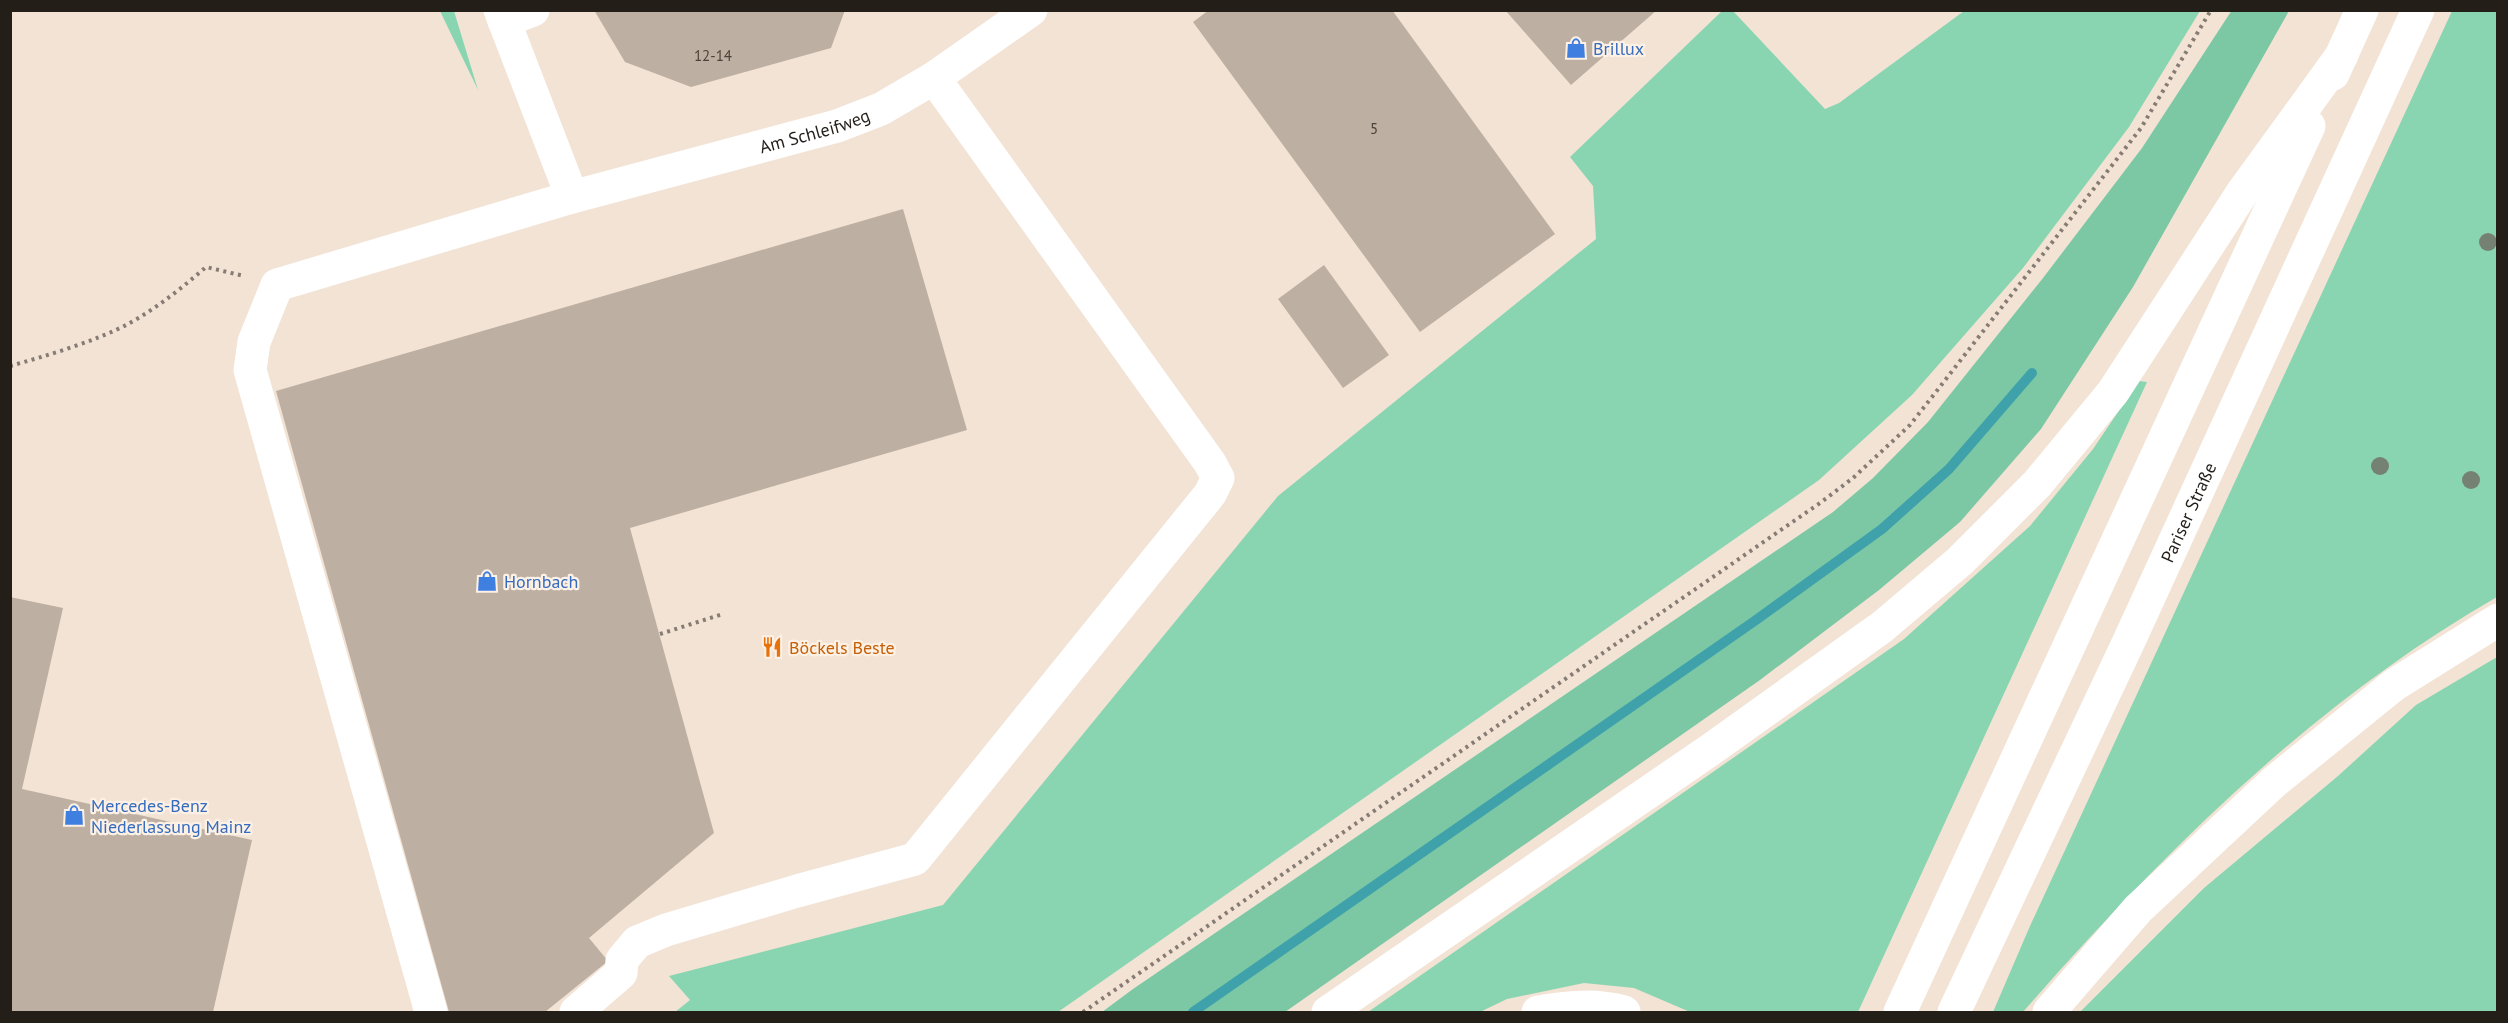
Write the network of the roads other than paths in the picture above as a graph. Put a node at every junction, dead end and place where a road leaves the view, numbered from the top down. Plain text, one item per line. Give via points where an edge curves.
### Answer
1 (1030, 10) edge
2 (2362, 10) edge
3 (2418, 10) edge
4 (512, 14) edge
5 (2342, 55) junction
6 (934, 78) junction
7 (572, 197) junction
8 (2498, 620) edge
9 (431, 1012) edge
10 (576, 1012) edge
11 (1328, 1012) edge
12 (1538, 1012) edge
13 (1624, 1012) edge
14 (1900, 1012) edge
15 (1954, 1012) edge
16 (2049, 1012) edge

1 - 6 main road, Am Schleifweg
2 - 5 main road
3 - 15 main road, Pariser Straße
4 - 7 main road
5 - 11 main road via 2242,193 2113,392 2037,484 1960,561 1882,627
5 - 14 main road
6 - 7 main road, Am Schleifweg via 881,109 837,126
6 - 10 main road via 1218,478 1210,494 915,860 797,891 637,942 622,960 621,973
7 - 9 main road, Am Schleifweg via 277,285 246,355
8 - 16 main road via 2394,684 2274,782 2138,909
12 - 13 main road via 1569,1006

